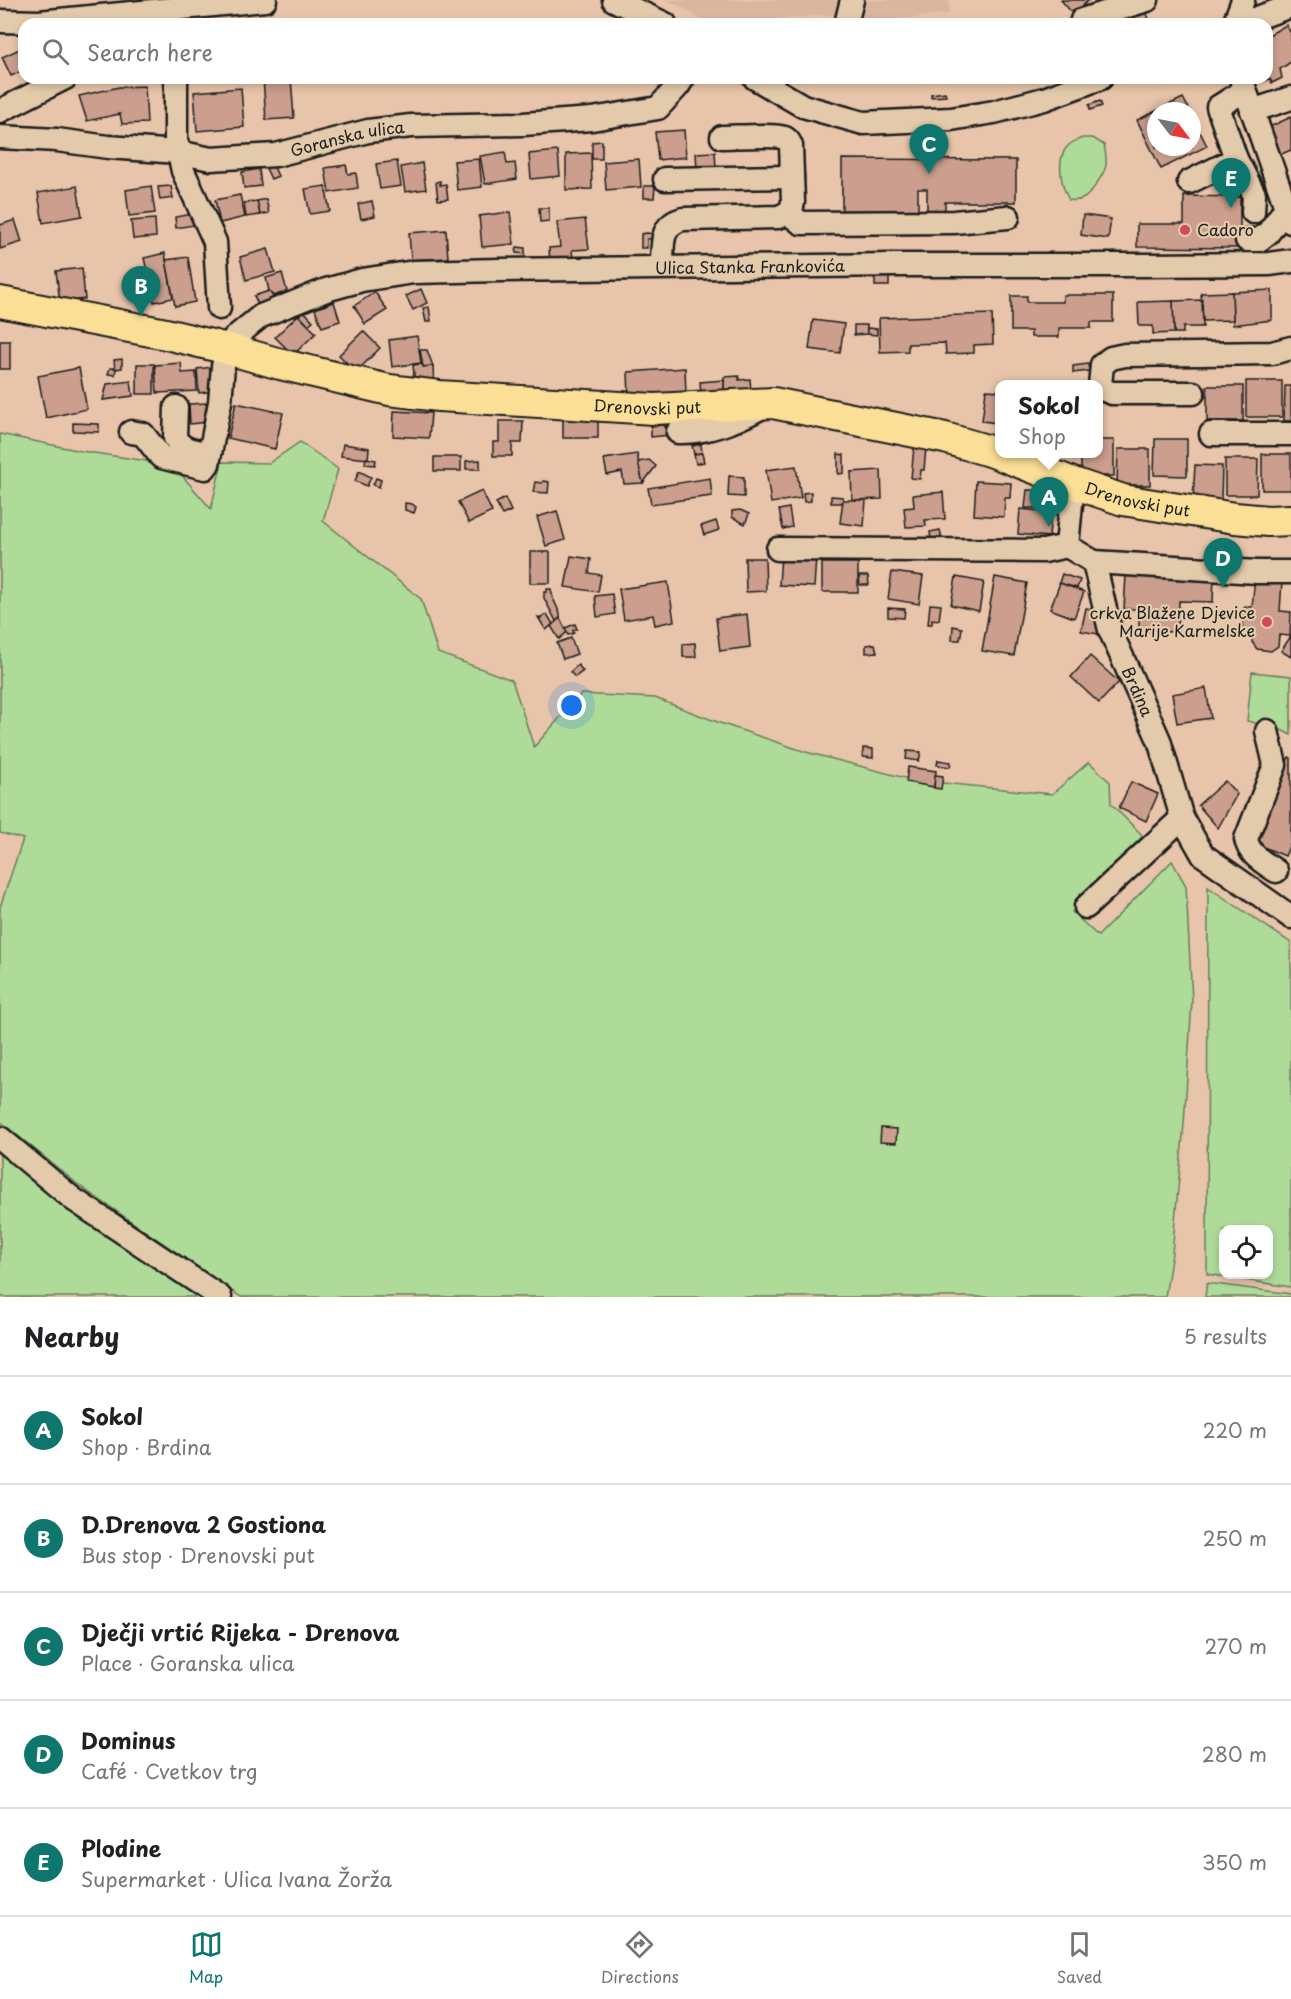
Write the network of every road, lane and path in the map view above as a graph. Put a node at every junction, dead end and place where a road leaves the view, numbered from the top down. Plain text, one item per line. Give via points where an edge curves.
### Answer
1 (265, 0) edge
2 (614, 0) edge
3 (852, 0) edge
4 (1147, 0) edge
5 (1242, 0) edge
6 (1291, 6) edge
7 (80, 18) edge
8 (652, 18) edge
9 (848, 18) edge
10 (1088, 18) edge
11 (1236, 18) edge
12 (1257, 18) edge
13 (0, 21) edge
14 (18, 21) edge
15 (53, 84) edge
16 (176, 84) edge
17 (679, 84) edge
18 (765, 84) edge
19 (1085, 84) edge
20 (1243, 84) edge
21 (1291, 98) edge
22 (0, 111) edge
23 (1252, 111) junction
24 (0, 137) edge
25 (722, 137) dead end
26 (178, 152) junction
27 (1236, 159) junction
28 (792, 177) junction
29 (665, 179) dead end
30 (1189, 182) dead end
31 (1253, 212) dead end
32 (788, 213) junction
33 (1289, 215) edge
34 (1008, 217) dead end
35 (1247, 240) dead end
36 (1291, 261) edge
37 (662, 267) junction
38 (0, 302) edge
39 (219, 308) dead end
40 (228, 348) junction
41 (1291, 348) edge
42 (1100, 380) edge
43 (1103, 389) edge
44 (1193, 393) dead end
45 (769, 403) junction
46 (176, 407) dead end
47 (131, 432) dead end
48 (678, 432) dead end
49 (1211, 434) dead end
50 (1291, 434) edge
51 (210, 453) junction
52 (995, 453) edge
53 (1008, 458) edge
54 (1073, 483) junction
55 (1291, 520) edge
56 (1067, 546) junction
57 (778, 549) dead end
58 (1094, 562) junction
59 (1291, 572) edge
60 (1267, 731) dead end
61 (1182, 818) junction
62 (1284, 873) edge
63 (1256, 894) junction
64 (1086, 907) dead end
65 (1291, 917) edge
66 (0, 1138) edge
67 (220, 1297) edge

1 - 7 street
2 - 8 street
3 - 9 street
4 - 10 street
5 - 11 street
6 - 12 street
13 - 14 street
15 - 22 street
16 - 26 street
17 - 26 street, Goranska ulica via 658,108 592,119 368,131 276,155 211,159
18 - 19 street via 803,106 863,123 951,119 994,112
20 - 23 street
20 - 27 street via 1218,107
21 - 23 street
23 - 33 street
24 - 26 street, Goranska ulica
25 - 28 street via 783,137 791,146
26 - 39 street via 215,242
27 - 30 street
27 - 31 street via 1254,194
28 - 29 street
28 - 32 street via 794,202
32 - 34 street via 801,223 954,222
32 - 37 street via 779,217 673,222 664,236
33 - 35 street via 1259,240
36 - 37 street, Ulica Stanka Frankovića
37 - 40 street, Ulica Stanka Frankovića via 414,272 362,280 261,316 243,328
38 - 40 main road, Drenovski put
40 - 45 main road, Drenovski put via 389,390 439,396 654,409
40 - 51 street
41 - 42 street via 1272,353 1125,355 1102,365
43 - 44 street via 1112,393
45 - 48 street via 709,429
45 - 52 main road, Drenovski put via 945,438
46 - 51 street via 177,442 187,449
47 - 51 street via 143,434 161,457 201,468 207,466
49 - 50 street
53 - 54 main road, Drenovski put
54 - 55 main road, Drenovski put via 1123,500 1163,507 1268,521
54 - 56 street
56 - 57 street via 1044,551
56 - 58 street
58 - 59 street
58 - 61 street, Brdina via 1110,630 1159,740
60 - 62 street via 1275,765 1246,839 1258,859
61 - 63 street, Brdina via 1203,855
61 - 64 street
62 - 63 street
63 - 65 street, Brdina
66 - 67 street via 73,1199

